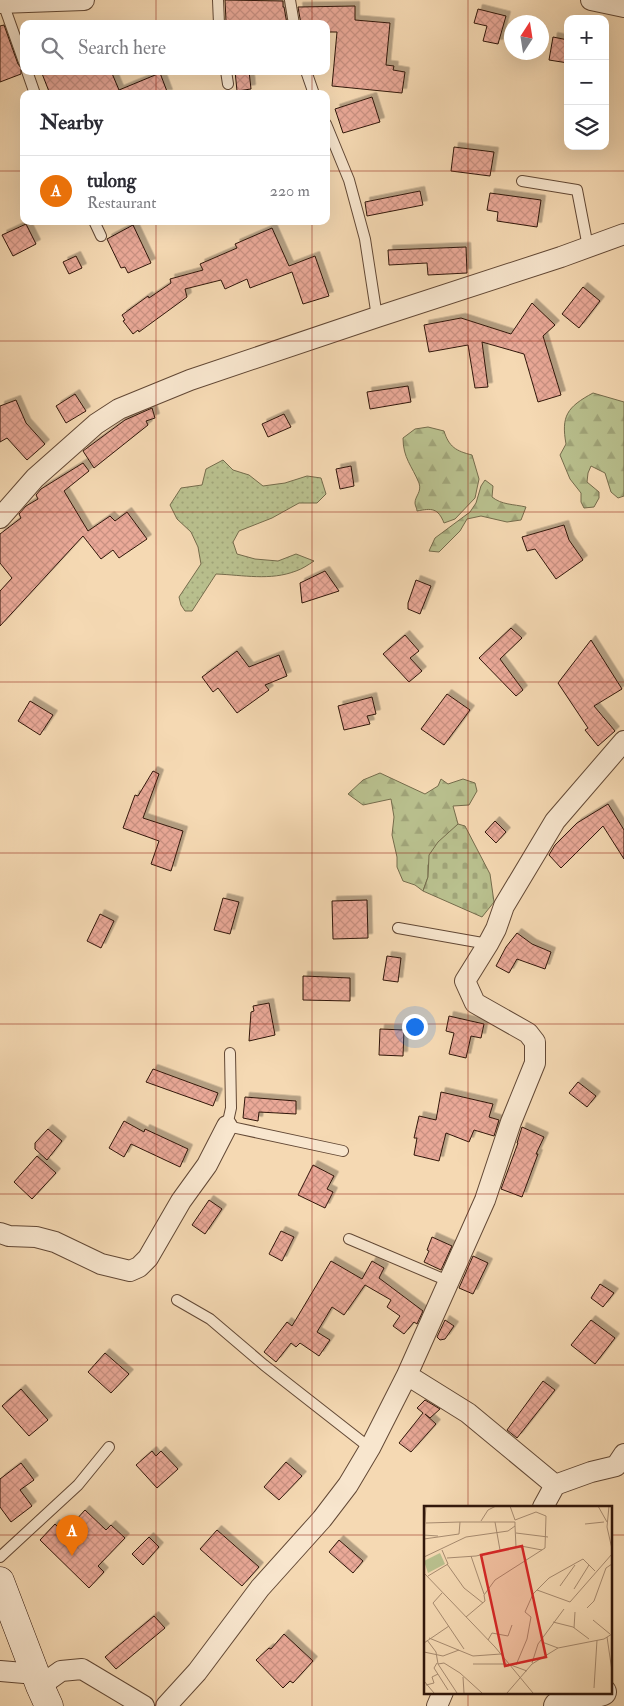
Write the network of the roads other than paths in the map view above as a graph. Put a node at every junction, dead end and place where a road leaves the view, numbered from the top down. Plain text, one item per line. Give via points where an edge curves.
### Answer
1 (84, 0) edge
2 (218, 0) edge
3 (290, 0) edge
4 (591, 0) edge
5 (2, 3) edge
6 (624, 7) edge
7 (219, 20) edge
8 (293, 20) edge
9 (20, 51) edge
10 (28, 75) edge
11 (227, 75) edge
12 (307, 75) edge
13 (228, 84) dead end
14 (34, 90) edge
15 (313, 90) edge
16 (330, 134) edge
17 (522, 181) dead end
18 (96, 225) edge
19 (624, 234) edge
20 (101, 236) dead end
21 (588, 247) junction
22 (377, 317) junction
23 (0, 518) edge
24 (624, 741) edge
25 (398, 928) dead end
26 (488, 944) junction
27 (230, 1053) dead end
28 (227, 1126) junction
29 (342, 1151) dead end
30 (0, 1233) edge
31 (349, 1238) dead end
32 (448, 1281) junction
33 (177, 1300) dead end
34 (407, 1375) junction
35 (109, 1447) dead end
36 (370, 1448) junction
37 (621, 1462) edge
38 (555, 1485) junction
39 (544, 1506) edge
40 (0, 1557) edge
41 (0, 1581) edge
42 (0, 1671) edge
43 (42, 1689) edge
44 (442, 1694) edge
45 (596, 1694) edge
46 (144, 1706) edge
47 (166, 1706) edge
48 (437, 1706) edge
49 (557, 1706) edge

1 - 5 street
2 - 7 lane
3 - 8 lane
4 - 6 street
5 - 9 lane
10 - 14 lane
11 - 13 lane
12 - 15 lane
16 - 22 lane via 349,180 365,239
17 - 21 lane via 577,190
18 - 20 lane
19 - 21 street
21 - 22 street
22 - 23 street via 190,380 119,409 96,424 35,478
24 - 26 street via 555,821 504,906
25 - 26 lane
26 - 32 street via 465,981 475,1003 528,1034 535,1042 535,1063 485,1200
27 - 28 lane via 231,1108
28 - 29 lane
28 - 30 street via 207,1165 139,1267 130,1271 120,1269 101,1264 55,1242
31 - 32 lane
32 - 34 street
33 - 36 lane via 210,1319
34 - 36 street
34 - 38 street via 468,1412
35 - 40 lane via 78,1485
36 - 47 street via 322,1519 260,1588 197,1672
37 - 38 street
38 - 39 street
41 - 43 main road
42 - 43 street
43 - 46 street via 61,1671 82,1669
44 - 48 street
45 - 49 street

